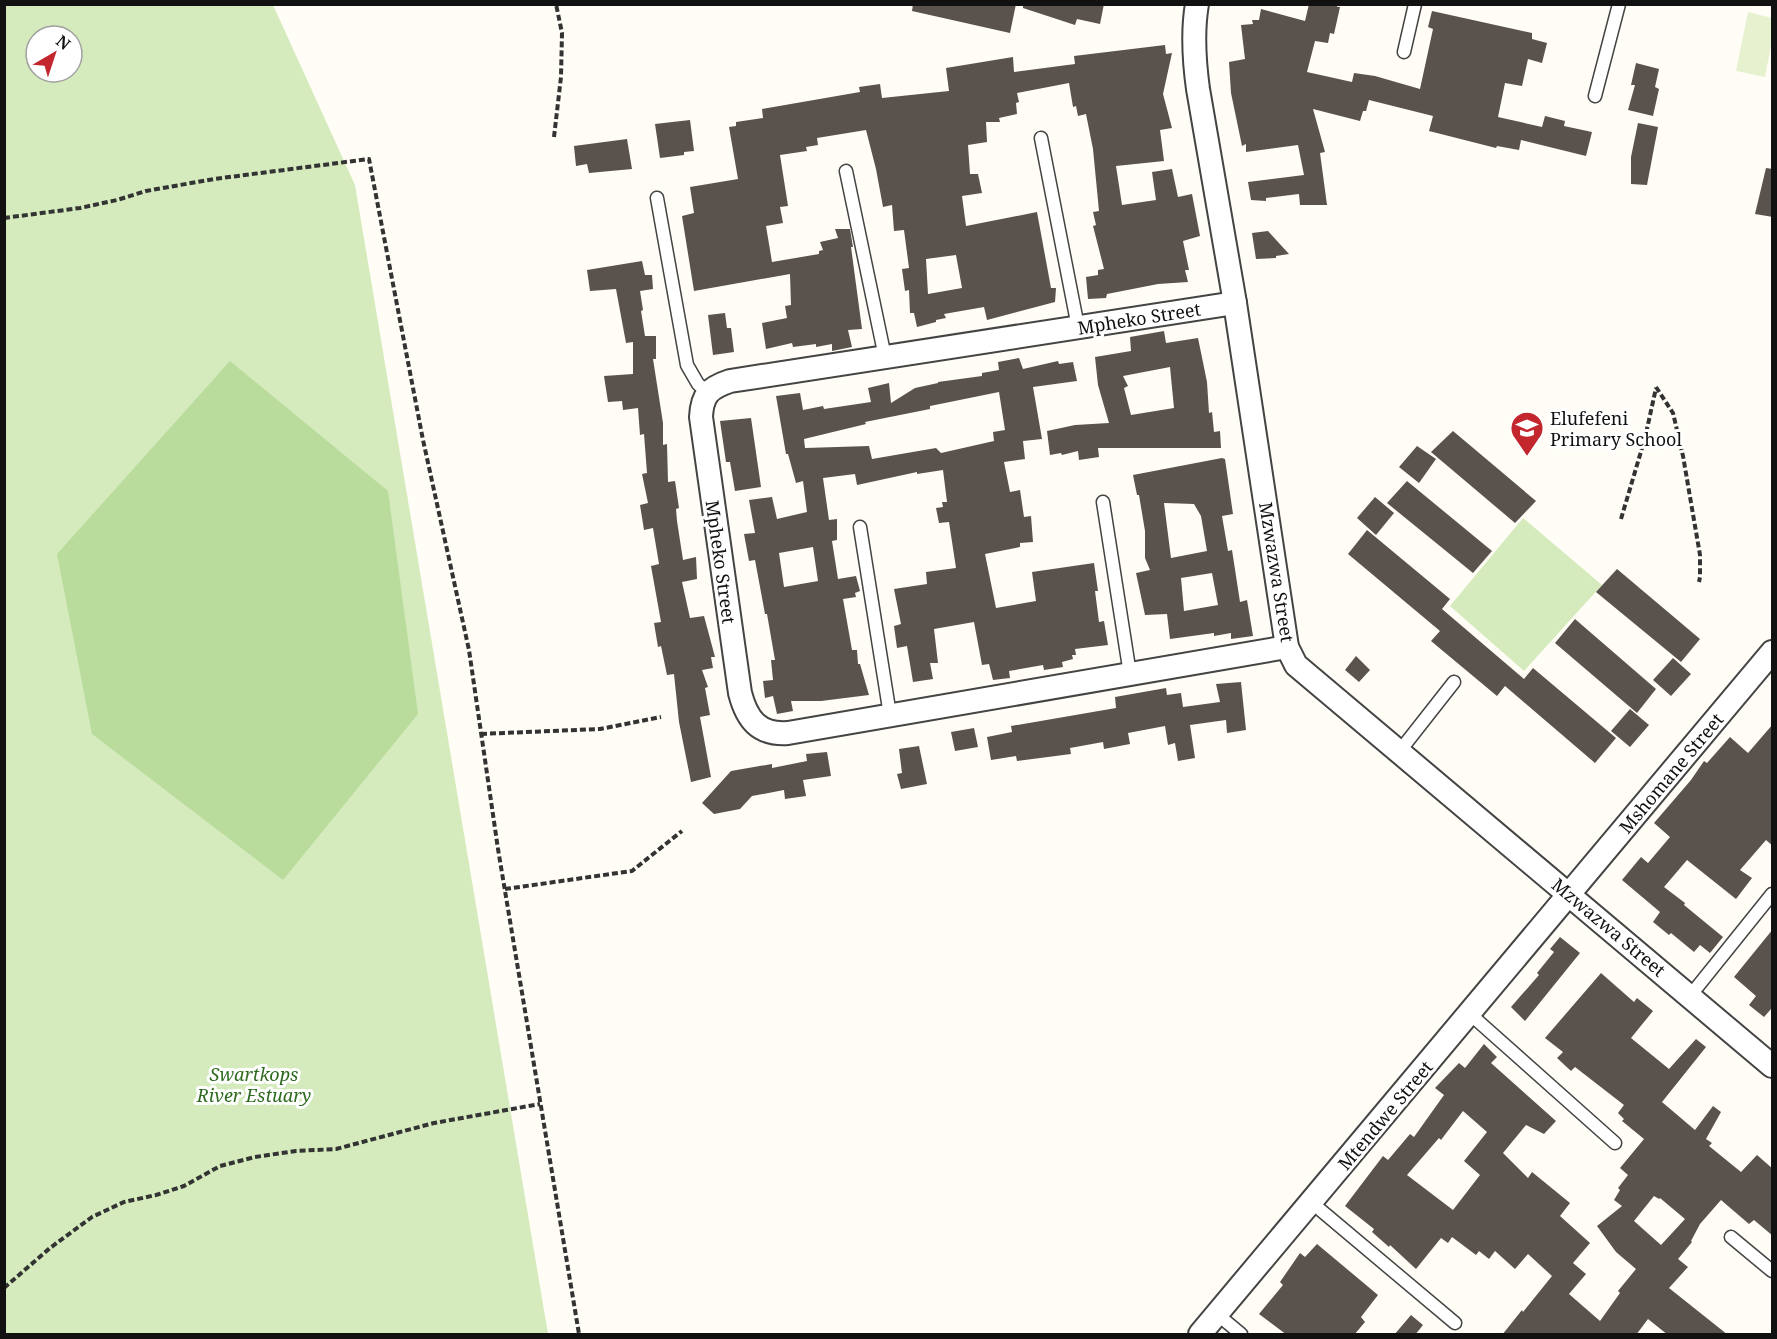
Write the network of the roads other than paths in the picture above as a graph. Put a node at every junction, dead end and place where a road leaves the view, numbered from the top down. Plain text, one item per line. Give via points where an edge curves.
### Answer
1 (1197, 4) edge
2 (1415, 4) edge
3 (1619, 4) edge
4 (1404, 52) dead end
5 (1595, 96) dead end
6 (1041, 138) dead end
7 (846, 171) dead end
8 (657, 198) dead end
9 (1235, 303) junction
10 (1078, 327) junction
11 (885, 357) junction
12 (708, 393) junction
13 (1103, 502) dead end
14 (860, 527) dead end
15 (1287, 646) junction
16 (1773, 652) edge
17 (1130, 674) junction
18 (1454, 682) dead end
19 (890, 715) junction
20 (1399, 752) junction
21 (1773, 894) edge
22 (1570, 895) junction
23 (1690, 996) junction
24 (1470, 1014) junction
25 (1773, 1066) edge
26 (1615, 1143) dead end
27 (1311, 1202) junction
28 (1731, 1237) dead end
29 (1773, 1271) edge
30 (1217, 1314) junction
31 (1455, 1323) dead end
32 (1200, 1335) edge
33 (1241, 1335) edge

1 - 9 street, Mzwazwa Street via 1193,56 1197,89
2 - 4 lane
3 - 5 lane
6 - 10 lane
7 - 11 lane
8 - 12 lane via 687,364
9 - 10 street, Mpheko Street
9 - 15 street, Mzwazwa Street
10 - 11 street, Mpheko Street
11 - 12 street, Mpheko Street via 730,381 713,386
12 - 19 street, Mpheko Street via 700,417 740,693 749,718 777,734
13 - 17 lane
14 - 19 lane
15 - 17 street, Mpheko Street
15 - 20 street, Mzwazwa Street via 1296,665
16 - 22 street, Mshomane Street
17 - 19 street, Mpheko Street
18 - 20 lane
20 - 22 street, Mzwazwa Street
21 - 23 lane
22 - 23 street, Mzwazwa Street
22 - 24 street, Mtendwe Street
23 - 25 street, Mzwazwa Street
24 - 26 lane
24 - 27 street, Mtendwe Street
27 - 30 street, Mtendwe Street
27 - 31 lane
28 - 29 lane
30 - 32 street, Mtendwe Street
30 - 33 lane

